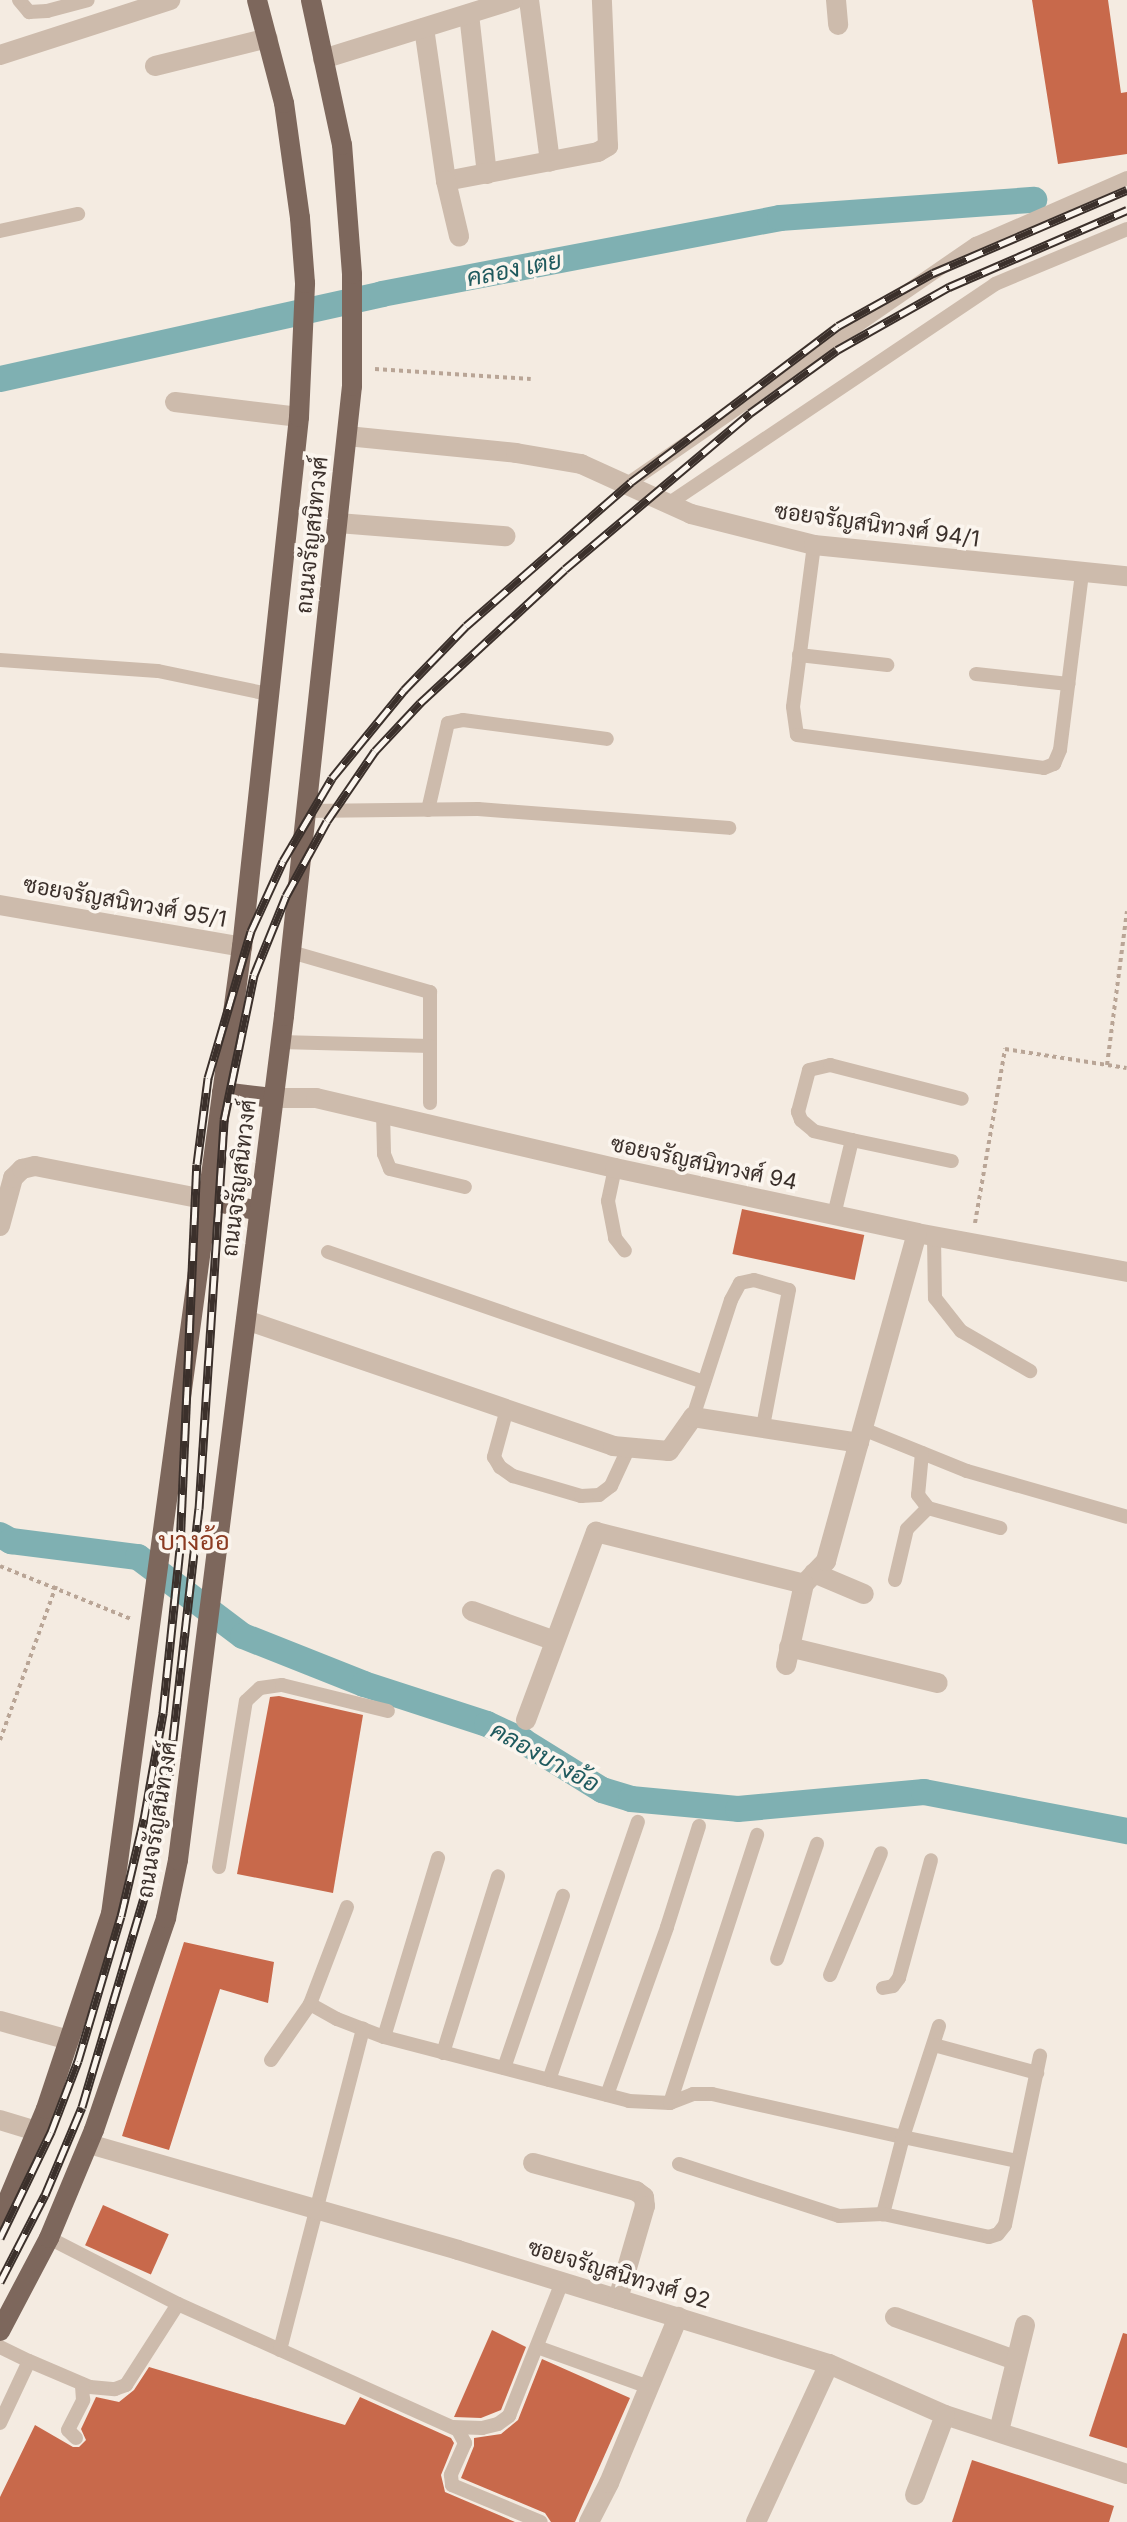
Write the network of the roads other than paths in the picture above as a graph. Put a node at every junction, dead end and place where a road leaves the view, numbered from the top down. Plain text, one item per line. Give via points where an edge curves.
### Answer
1 (19, 0) edge
2 (88, 0) edge
3 (170, 0) edge
4 (257, 0) edge
5 (311, 0) edge
6 (513, 0) edge
7 (529, 0) edge
8 (602, 0) edge
9 (836, 0) edge
10 (469, 14) junction
11 (838, 25) dead end
12 (424, 28) junction
13 (268, 38) junction
14 (0, 55) edge
15 (323, 59) junction
16 (155, 66) dead end
17 (550, 162) junction
18 (487, 174) junction
19 (1127, 178) edge
20 (446, 181) junction
21 (78, 214) dead end
22 (1127, 229) edge
23 (0, 231) edge
24 (459, 236) dead end
25 (175, 402) dead end
26 (299, 417) junction
27 (347, 436) junction
28 (626, 485) junction
29 (668, 504) junction
30 (338, 523) junction
31 (505, 536) dead end
32 (814, 545) junction
33 (1082, 574) junction
34 (1127, 576) edge
35 (799, 655) junction
36 (0, 660) edge
37 (887, 665) dead end
38 (976, 674) dead end
39 (1068, 684) junction
40 (268, 694) junction
41 (607, 739) dead end
42 (428, 810) junction
43 (306, 811) junction
44 (729, 828) dead end
45 (0, 905) edge
46 (242, 947) junction
47 (291, 952) junction
48 (280, 1042) junction
49 (430, 1046) junction
50 (222, 1092) junction
51 (273, 1098) junction
52 (962, 1099) dead end
53 (430, 1103) dead end
54 (383, 1112) junction
55 (852, 1140) junction
56 (952, 1161) dead end
57 (615, 1168) junction
58 (465, 1187) dead end
59 (208, 1200) junction
60 (259, 1211) junction
61 (834, 1215) junction
62 (0, 1226) edge
63 (925, 1235) junction
64 (625, 1251) dead end
65 (328, 1252) dead end
66 (1127, 1272) edge
67 (246, 1320) junction
68 (1030, 1371) dead end
69 (704, 1382) junction
70 (507, 1409) junction
71 (693, 1417) junction
72 (763, 1426) junction
73 (861, 1436) junction
74 (629, 1447) junction
75 (922, 1453) junction
76 (928, 1508) junction
77 (1127, 1517) edge
78 (1000, 1528) dead end
79 (809, 1578) junction
80 (895, 1580) dead end
81 (864, 1594) dead end
82 (472, 1611) dead end
83 (555, 1641) junction
84 (938, 1683) dead end
85 (388, 1711) dead end
86 (526, 1720) dead end
87 (638, 1822) dead end
88 (699, 1826) dead end
89 (757, 1835) dead end
90 (817, 1844) dead end
91 (881, 1853) dead end
92 (438, 1858) dead end
93 (931, 1860) dead end
94 (219, 1867) dead end
95 (498, 1876) dead end
96 (563, 1896) dead end
97 (347, 1907) dead end
98 (777, 1959) dead end
99 (830, 1975) dead end
100 (883, 1988) dead end
101 (310, 2004) junction
102 (0, 2021) edge
103 (939, 2026) dead end
104 (363, 2029) junction
105 (384, 2037) junction
106 (69, 2040) junction
107 (934, 2045) junction
108 (443, 2053) junction
109 (1040, 2056) dead end
110 (271, 2060) dead end
111 (504, 2068) junction
112 (1037, 2073) junction
113 (549, 2080) junction
114 (607, 2095) junction
115 (670, 2103) junction
116 (0, 2120) edge
117 (37, 2131) junction
118 (903, 2137) junction
119 (89, 2144) junction
120 (1017, 2161) junction
121 (533, 2163) dead end
122 (679, 2164) dead end
123 (317, 2209) junction
124 (883, 2214) junction
125 (0, 2219) edge
126 (49, 2238) junction
127 (562, 2282) junction
128 (618, 2299) junction
129 (178, 2304) junction
130 (678, 2317) junction
131 (895, 2317) dead end
132 (1025, 2325) dead end
133 (0, 2331) edge
134 (0, 2347) edge
135 (537, 2347) junction
136 (280, 2350) junction
137 (1015, 2360) junction
138 (29, 2361) junction
139 (829, 2364) junction
140 (82, 2384) junction
141 (649, 2387) junction
142 (945, 2415) junction
143 (0, 2423) edge
144 (452, 2427) junction
145 (999, 2431) junction
146 (76, 2438) dead end
147 (1127, 2474) edge
148 (915, 2495) dead end
149 (541, 2522) edge
150 (589, 2522) edge
151 (756, 2522) edge

1 - 2 lane via 29,12
3 - 14 street
4 - 13 main road, ถนนจรัญสนิทวงศ์
5 - 15 main road, ถนนจรัญสนิทวงศ์
6 - 10 street
7 - 17 street
8 - 17 street via 608,146
9 - 11 street
10 - 12 street
10 - 18 street
12 - 15 street
12 - 20 street
13 - 16 street
13 - 26 main road, ถนนจรัญสนิทวงศ์ via 293,161 305,283
15 - 27 main road, ถนนจรัญสนิทวงศ์ via 342,145 352,274
17 - 18 street
18 - 20 street
19 - 28 lane via 976,244
20 - 24 street
21 - 23 lane
22 - 29 lane via 995,284
25 - 26 street
26 - 40 main road, ถนนจรัญสนิทวงศ์
27 - 28 street, ซอยจรัญสนิทวงศ์ 94/1 via 551,458 581,464
27 - 30 main road, ถนนจรัญสนิทวงศ์
28 - 29 street, ซอยจรัญสนิทวงศ์ 94/1
29 - 32 street, ซอยจรัญสนิทวงศ์ 94/1 via 733,527
30 - 31 street
30 - 43 main road, ถนนจรัญสนิทวงศ์
32 - 33 street, ซอยจรัญสนิทวงศ์ 94/1
32 - 35 lane
33 - 34 street, ซอยจรัญสนิทวงศ์ 94/1
33 - 39 lane
35 - 37 lane
35 - 39 lane via 792,720 797,735 1044,768 1058,759
36 - 40 lane via 158,671
38 - 39 lane
40 - 46 main road, ถนนจรัญสนิทวงศ์
41 - 42 lane via 463,720 448,723
42 - 43 lane
42 - 44 lane
43 - 47 main road, ถนนจรัญสนิทวงศ์
45 - 46 street, ซอยจรัญสนิทวงศ์ 95/1
46 - 50 main road, ถนนจรัญสนิทวงศ์
47 - 48 main road, ถนนจรัญสนิทวงศ์
47 - 49 lane via 430,992
48 - 49 lane
48 - 51 main road, ถนนจรัญสนิทวงศ์
49 - 53 lane
50 - 51 main road
50 - 59 main road, ถนนจรัญสนิทวงศ์
51 - 54 street, ซอยจรัญสนิทวงศ์ 94 via 305,1096
51 - 60 main road, ถนนจรัญสนิทวงศ์
52 - 55 lane via 830,1065 809,1070 798,1112 801,1120 814,1131
54 - 57 street, ซอยจรัญสนิทวงศ์ 94
54 - 58 lane via 384,1154 390,1169
55 - 56 lane
55 - 61 lane
57 - 61 street, ซอยจรัญสนิทวงศ์ 94
57 - 64 lane via 608,1201 615,1238
59 - 60 main road
59 - 62 street via 35,1166 13,1178
59 - 106 main road, ถนนจรัญสนิทวงศ์ via 111,1914
60 - 67 main road, ถนนจรัญสนิทวงศ์
61 - 63 street, ซอยจรัญสนิทวงศ์ 94
63 - 66 street, ซอยจรัญสนิทวงศ์ 94
63 - 68 lane via 935,1298 961,1331
63 - 73 street
65 - 69 lane
67 - 70 street
67 - 119 main road, ถนนจรัญสนิทวงศ์ via 178,1860 166,1918
69 - 71 lane
69 - 72 lane via 740,1283 754,1280 789,1290
70 - 74 street
70 - 74 lane via 494,1457 513,1476 581,1496 599,1495 611,1486
71 - 72 street
71 - 74 street via 669,1451
72 - 73 street
73 - 75 lane
73 - 79 street via 826,1561
75 - 76 lane via 918,1495
75 - 77 lane
76 - 78 lane
76 - 80 lane via 907,1529
79 - 81 street
79 - 83 street via 596,1532
79 - 84 street via 788,1656
82 - 83 street
83 - 86 street
85 - 94 lane via 282,1685 260,1688 246,1701
87 - 113 lane
88 - 114 lane
89 - 115 lane
90 - 98 lane
91 - 99 lane
92 - 105 lane
93 - 100 lane via 899,1978
95 - 108 lane
96 - 111 lane
97 - 101 lane
101 - 104 lane
101 - 110 lane
102 - 106 street
103 - 107 lane
104 - 105 lane
104 - 123 lane
105 - 108 lane
106 - 117 main road, ถนนจรัญสนิทวงศ์
107 - 112 lane
107 - 118 lane
108 - 111 lane
109 - 112 lane
111 - 113 lane
112 - 120 lane
113 - 114 lane
114 - 115 lane
115 - 118 lane via 712,2094
116 - 117 street
117 - 125 main road, ถนนจรัญสนิทวงศ์
118 - 120 lane
118 - 124 lane
119 - 123 street, ซอยจรัญสนิทวงศ์ 92
119 - 126 main road, ถนนจรัญสนิทวงศ์
120 - 124 lane via 1005,2225 998,2234 989,2237
121 - 128 street via 644,2197
122 - 124 lane via 839,2216
123 - 127 street, ซอยจรัญสนิทวงศ์ 92
123 - 136 lane
126 - 129 lane
126 - 133 main road, ถนนจรัญสนิทวงศ์
127 - 128 street, ซอยจรัญสนิทวงศ์ 92
127 - 135 lane
128 - 130 street, ซอยจรัญสนิทวงศ์ 92
129 - 136 lane
129 - 140 lane via 126,2385 105,2389
130 - 139 street, ซอยจรัญสนิทวงศ์ 92
130 - 141 street
131 - 137 street
132 - 137 street
134 - 138 lane
135 - 141 lane
135 - 144 lane via 504,2420 482,2428
136 - 144 lane
137 - 145 street
138 - 140 lane
138 - 143 lane
139 - 142 street, ซอยจรัญสนิทวงศ์ 92
139 - 151 street
140 - 146 lane via 83,2400 67,2432
141 - 150 street
142 - 145 street, ซอยจรัญสนิทวงศ์ 92
142 - 148 street
144 - 149 lane via 465,2443 452,2485
145 - 147 street, ซอยจรัญสนิทวงศ์ 92

